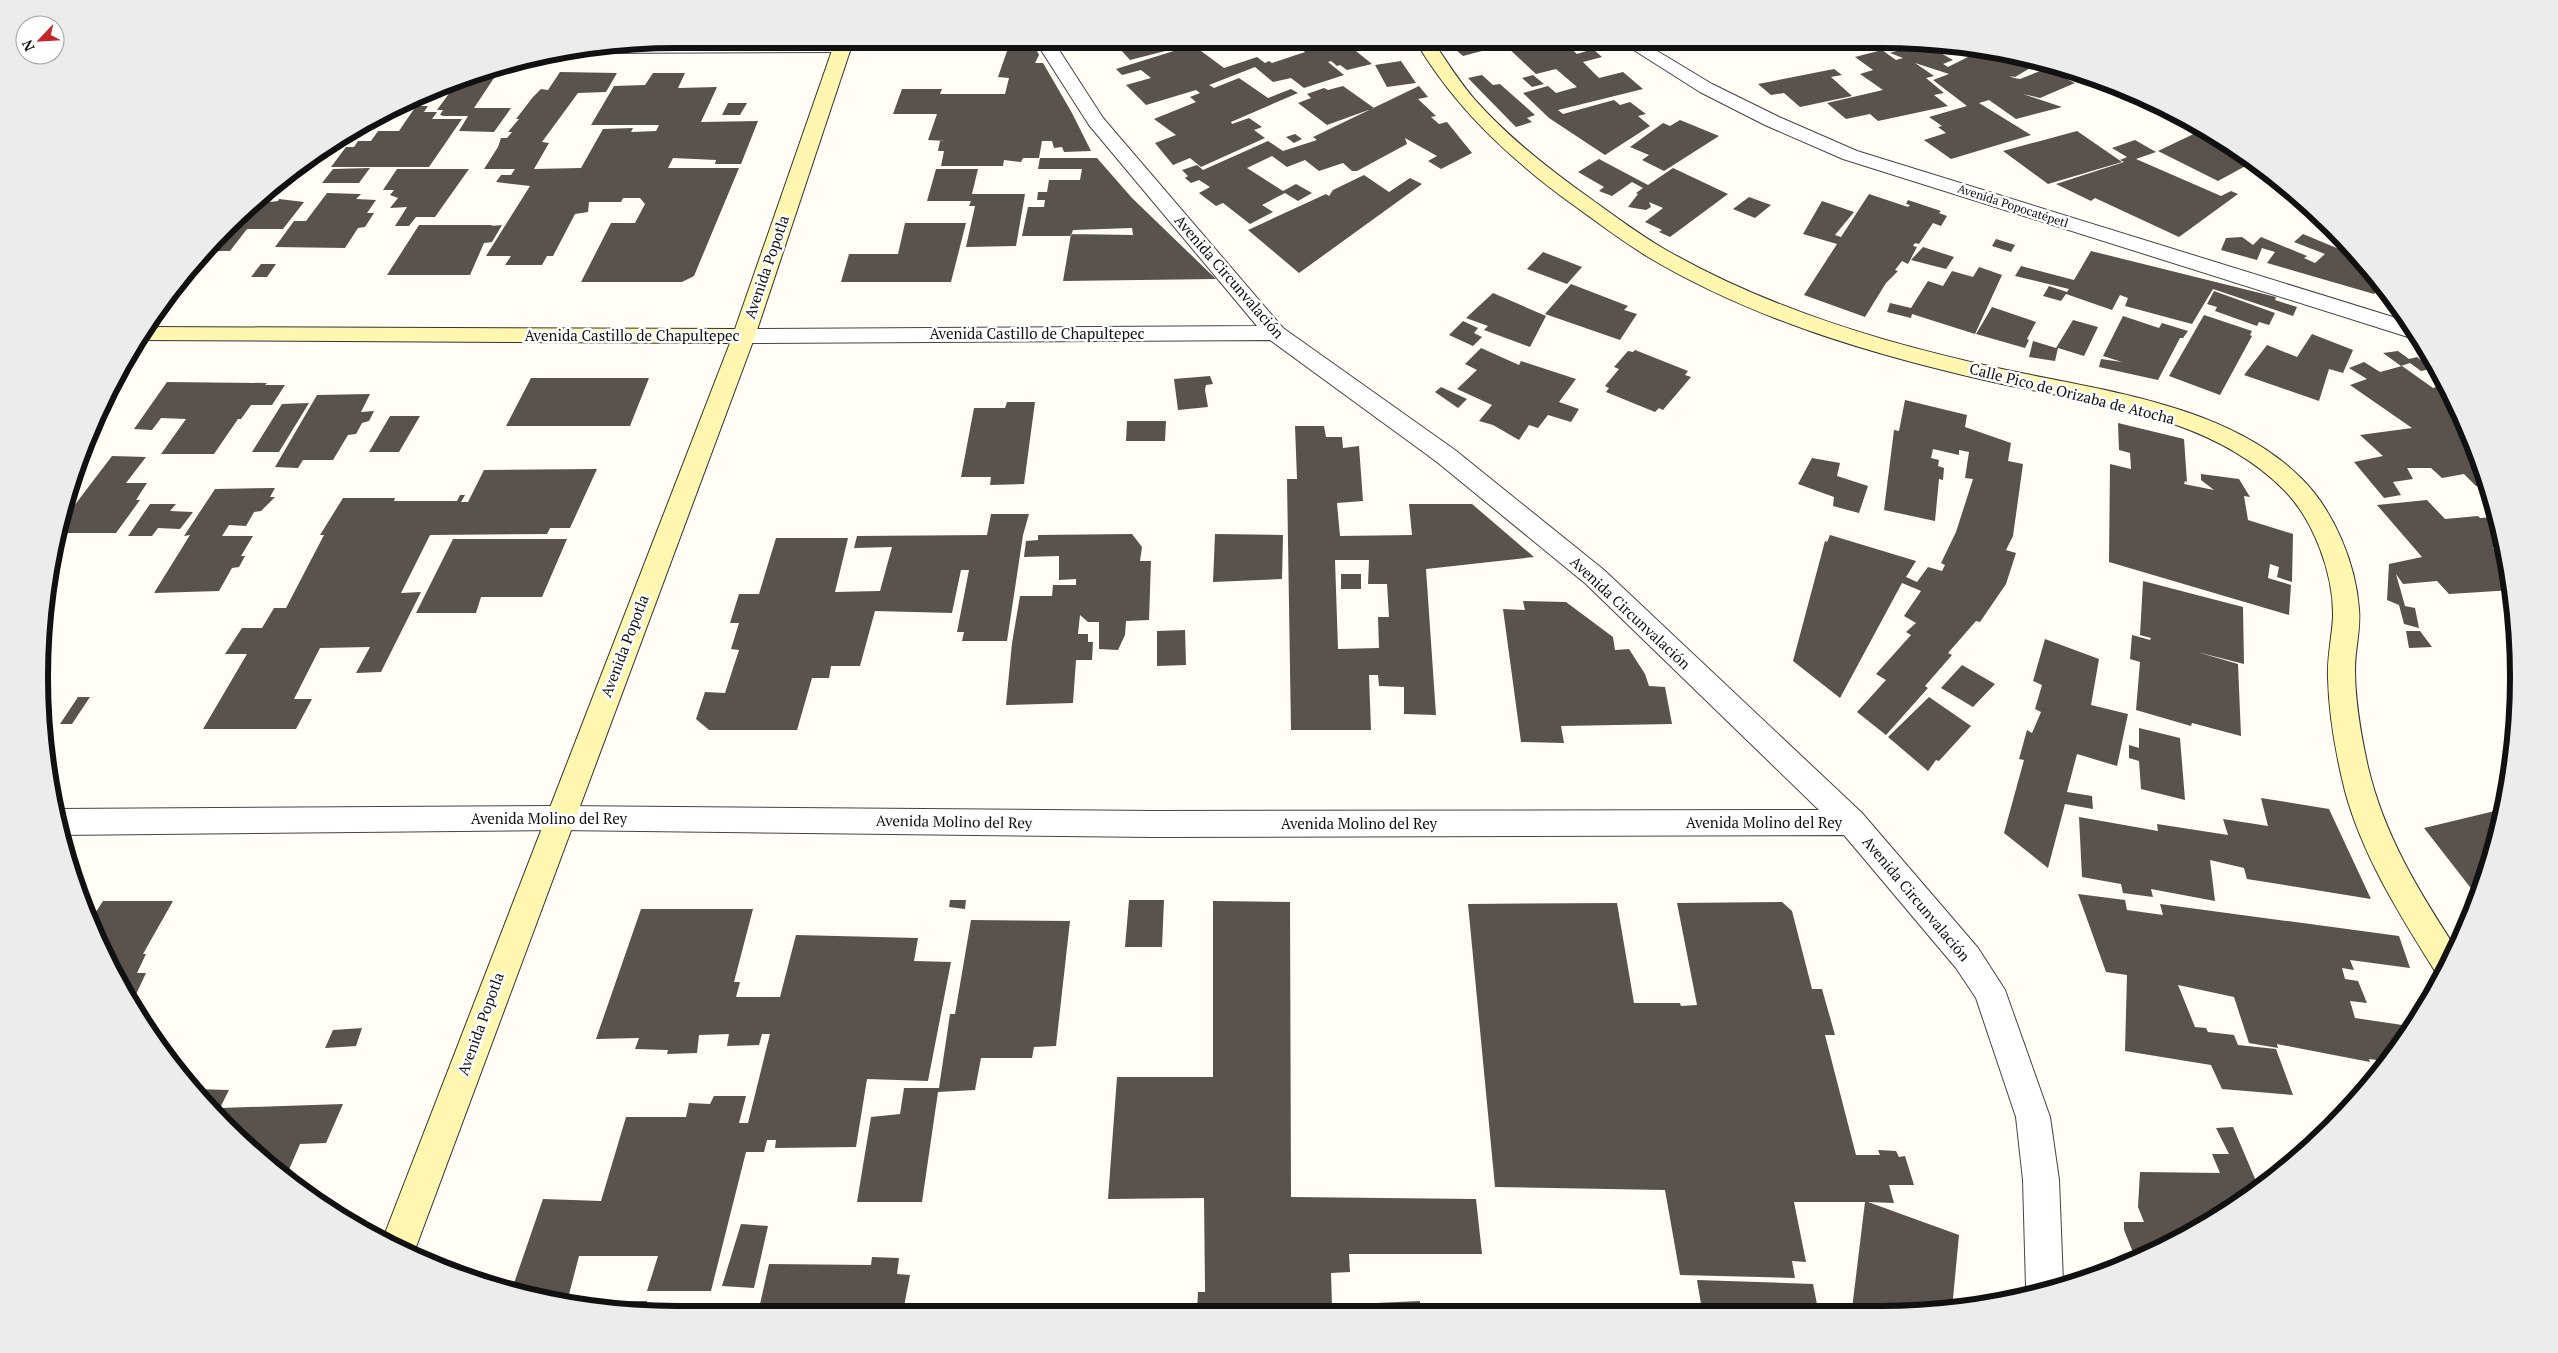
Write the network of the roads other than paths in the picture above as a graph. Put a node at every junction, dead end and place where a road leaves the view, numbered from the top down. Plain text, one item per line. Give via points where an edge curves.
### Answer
1 (841, 48) edge
2 (1049, 48) edge
3 (1428, 48) edge
4 (1640, 48) edge
5 (2405, 329) edge
6 (1275, 333) junction
7 (150, 334) edge
8 (744, 336) junction
9 (558, 818) junction
10 (65, 822) edge
11 (1851, 822) junction
12 (2444, 958) edge
13 (400, 1242) edge
14 (2045, 1284) edge

1 - 8 street, Avenida Popotla
2 - 6 street, Avenida Circunvalación via 1096,122
3 - 12 street, Calle Pico de Orizaba de Atocha via 1453,85 1496,132 1550,180 1659,254 1729,290 1797,319 1863,340 1973,370 2144,408 2198,425 2256,455 2293,484 2316,514 2335,558 2346,608 2341,672 2354,767 2370,828 2406,899
4 - 5 street, Avenida Popocatépetl via 1706,88 1850,155
6 - 8 street, Avenida Castillo de Chapultepec
6 - 11 street, Avenida Circunvalación via 1446,456 1595,577
7 - 8 street, Avenida Castillo de Chapultepec
8 - 9 street, Avenida Popotla
9 - 10 street, Avenida Molino del Rey
9 - 11 street, Avenida Molino del Rey via 1154,824
9 - 13 street, Avenida Popotla
11 - 14 street, Avenida Circunvalación via 1966,958 1988,990 2004,1028 2033,1116 2042,1180

